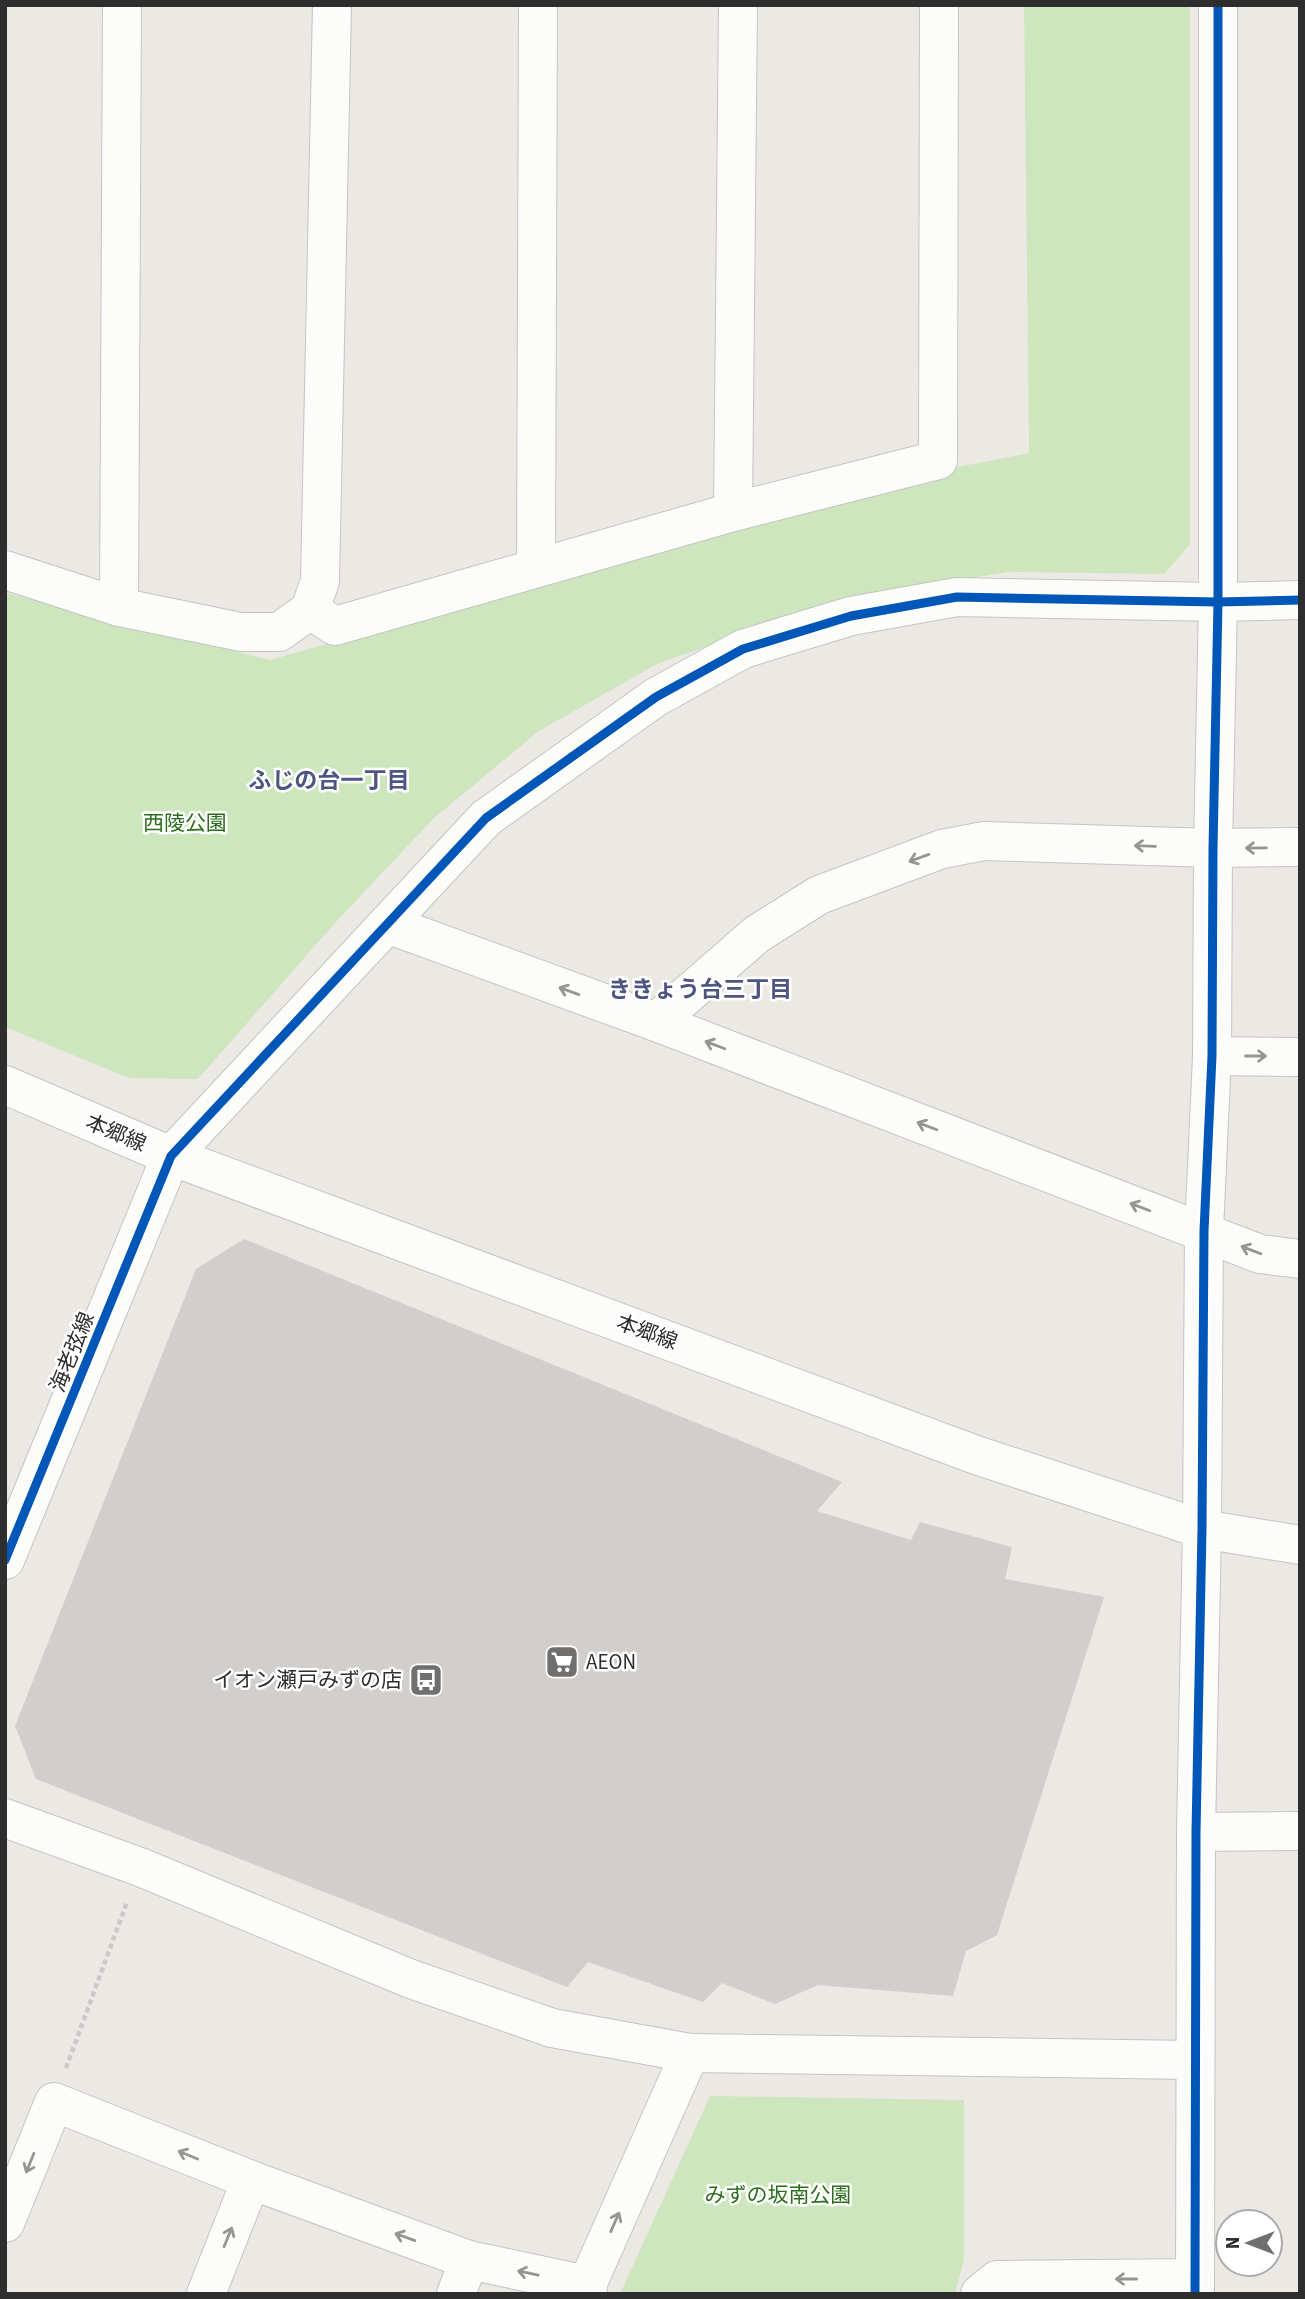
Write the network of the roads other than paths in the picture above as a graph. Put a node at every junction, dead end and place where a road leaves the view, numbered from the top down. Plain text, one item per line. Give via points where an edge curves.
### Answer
1 (122, 5) edge
2 (332, 5) edge
3 (538, 5) edge
4 (738, 5) edge
5 (939, 5) edge
6 (1218, 5) edge
7 (733, 512) junction
8 (536, 568) junction
9 (5, 569) edge
10 (1300, 600) edge
11 (1218, 602) junction
12 (119, 607) junction
13 (310, 610) junction
14 (1300, 847) edge
15 (1213, 848) junction
16 (387, 924) junction
17 (656, 1022) junction
18 (1212, 1056) junction
19 (1300, 1057) edge
20 (5, 1085) edge
21 (171, 1156) junction
22 (1204, 1231) junction
23 (1300, 1259) edge
24 (1202, 1529) junction
25 (1300, 1545) edge
26 (5, 1560) edge
27 (5, 1818) edge
28 (1300, 1831) edge
29 (1196, 1832) junction
30 (690, 2053) junction
31 (1195, 2060) junction
32 (251, 2180) junction
33 (5, 2223) edge
34 (463, 2277) edge
35 (1195, 2286) edge
36 (587, 2289) edge
37 (206, 2294) edge
38 (980, 2294) edge

1 - 12 street
2 - 13 street via 320,581
3 - 8 street
4 - 7 street
5 - 7 street via 938,460
6 - 11 street
7 - 8 street
8 - 13 street via 335,626
9 - 12 street
10 - 11 street
11 - 15 street
11 - 16 street via 957,597 851,616 743,649 656,697 486,818
12 - 13 street via 241,632 279,632
14 -> 15 street
15 -> 17 street via 984,841 942,849 819,895 757,934
15 - 18 street
17 -> 16 street
16 - 21 street
22 -> 17 street
18 -> 19 street
18 - 22 street
20 - 21 street, 本郷線
21 - 24 street, 本郷線 via 963,1450
21 - 26 street, 海老弦線
23 -> 22 street via 1259,1254
22 - 24 street
24 - 25 street, 本郷線
24 - 29 street
27 - 30 street via 140,1867 411,1979 552,2028
28 - 29 street
29 - 31 street
30 - 31 street
36 -> 30 street
31 - 35 street
32 -> 33 street via 54,2102
34 -> 32 street
37 -> 32 street
36 -> 34 street
35 -> 38 street via 997,2280

